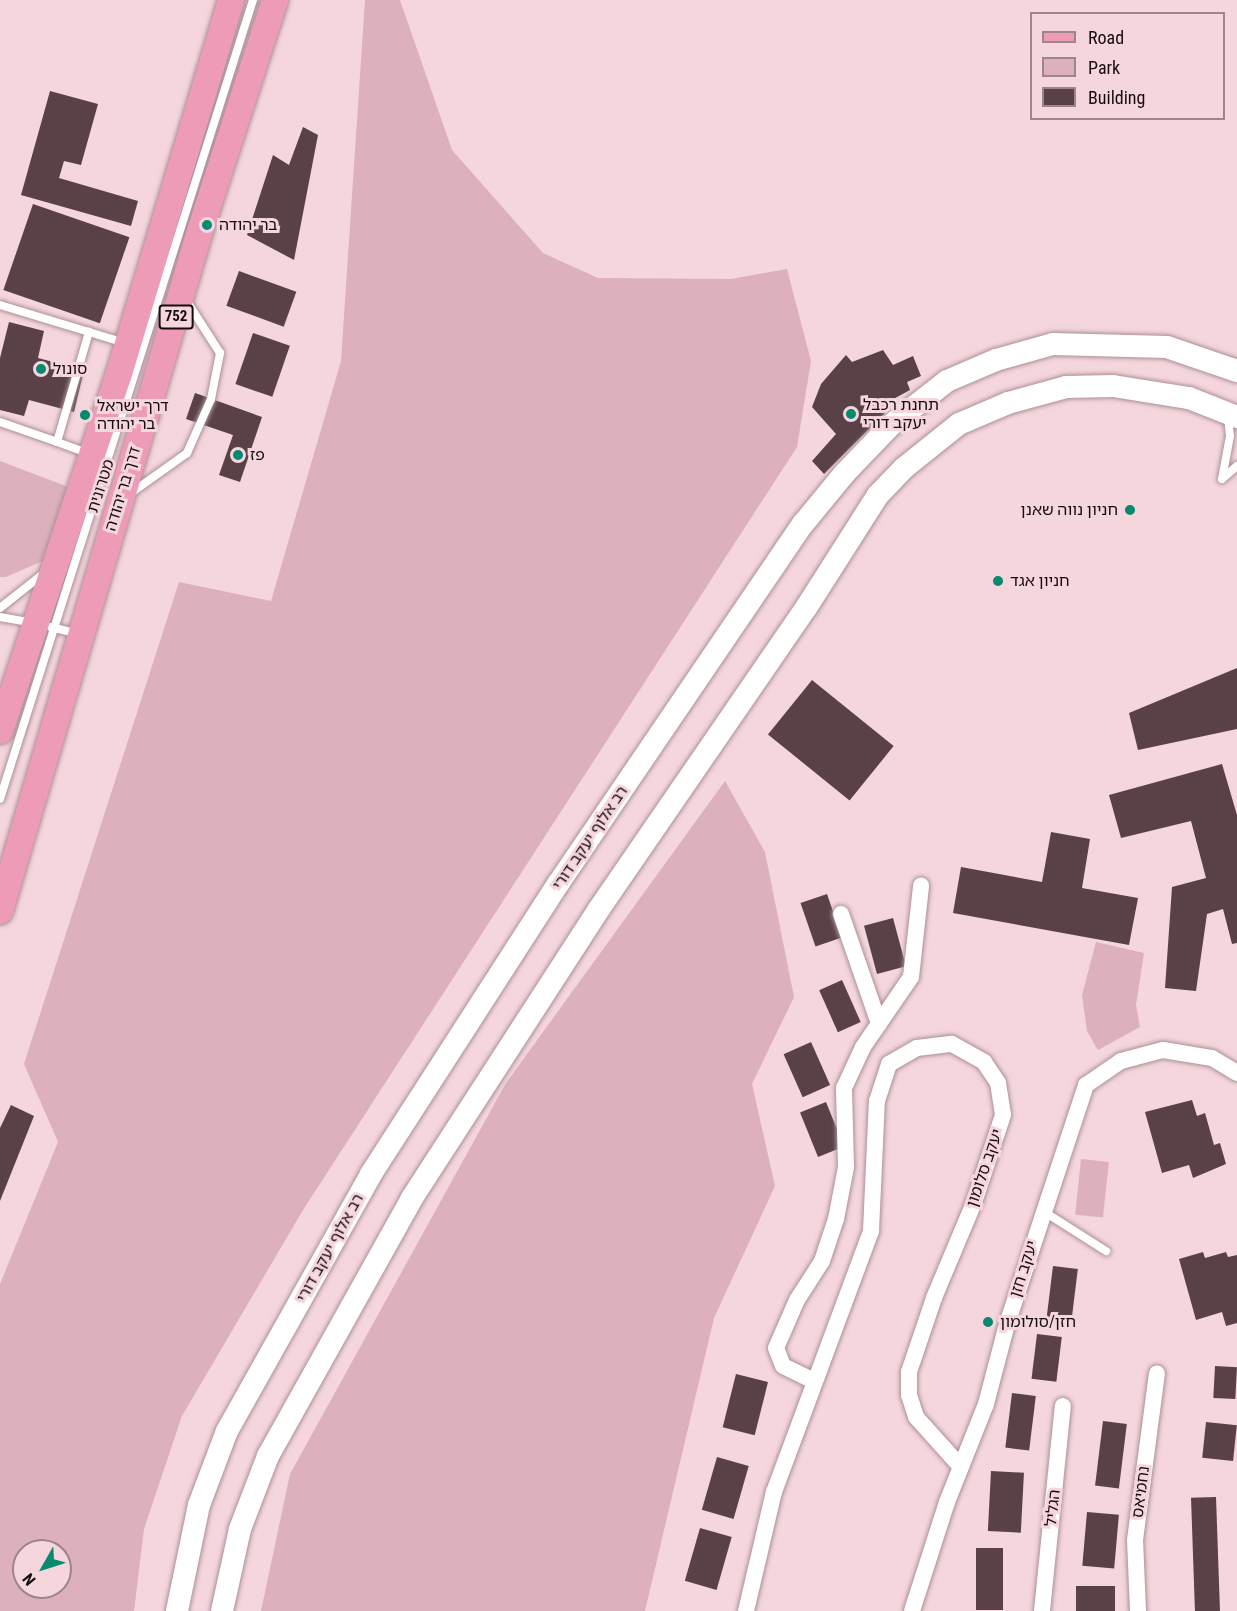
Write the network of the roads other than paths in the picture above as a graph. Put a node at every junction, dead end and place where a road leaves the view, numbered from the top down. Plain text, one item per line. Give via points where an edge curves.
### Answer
1 (231, 0) edge
2 (253, 0) edge
3 (275, 0) edge
4 (183, 294) junction
5 (0, 305) edge
6 (89, 332) junction
7 (128, 344) junction
8 (1237, 371) edge
9 (0, 422) edge
10 (1233, 424) edge
11 (57, 442) junction
12 (91, 454) junction
13 (1237, 466) edge
14 (117, 509) junction
15 (54, 560) junction
16 (0, 608) edge
17 (0, 617) edge
18 (45, 625) junction
19 (80, 634) junction
20 (0, 731) edge
21 (0, 799) edge
22 (921, 886) dead end
23 (0, 911) edge
24 (841, 914) dead end
25 (879, 1024) junction
26 (1237, 1073) edge
27 (1043, 1211) junction
28 (1106, 1251) dead end
29 (1157, 1373) dead end
30 (814, 1381) junction
31 (1063, 1406) dead end
32 (961, 1467) junction
33 (177, 1611) edge
34 (222, 1611) edge
35 (746, 1611) edge
36 (912, 1611) edge
37 (1042, 1611) edge
38 (1138, 1611) edge

1 - 7 main road, 752
2 - 18 lane, מטרונית
3 - 4 main road, דרך בר יהודה / 752
4 - 14 main road, דרך בר יהודה / 752
4 - 14 lane via 220,353 212,399 187,453 150,476
5 - 6 lane
6 - 7 lane
6 - 11 lane
7 - 12 main road, 752
8 - 33 main road, רב אלוף יעקב דורי via 1167,347 1053,344 996,360 947,381 891,425 844,474 803,524 558,884 371,1174 227,1431 199,1505
9 - 11 lane
10 - 13 lane via 1222,480
10 - 34 main road via 1179,396 1113,386 1066,387 1008,403 959,424 904,468 878,495 806,608 599,909 412,1198 268,1456 240,1529
11 - 12 lane
12 - 15 main road, 752
14 - 19 main road, דרך בר יהודה / 752
15 - 16 lane via 30,587
15 - 18 main road, 752
17 - 18 lane
18 - 19 lane
18 - 20 main road, 752
18 - 21 lane, מטרונית
19 - 23 main road, דרך בר יהודה / 752
22 - 25 street via 911,976
24 - 25 street
25 - 30 street via 863,1047 844,1088 846,1167 836,1219 822,1262 797,1300 776,1348 783,1366
26 - 27 street, יעקב חזן via 1212,1058 1163,1050 1121,1061 1086,1084
27 - 28 lane
27 - 32 street, יעקב חזן via 986,1404
29 - 38 street, נחמיאס via 1135,1540
30 - 32 street, יעקב סלומון via 871,1231 877,1101 889,1064 917,1047 952,1044 984,1062 998,1083 1003,1114 909,1372 909,1395 916,1417
30 - 35 street, יעקב סלומון via 774,1492
31 - 37 street, הגליל
32 - 36 street, יעקב חזן

